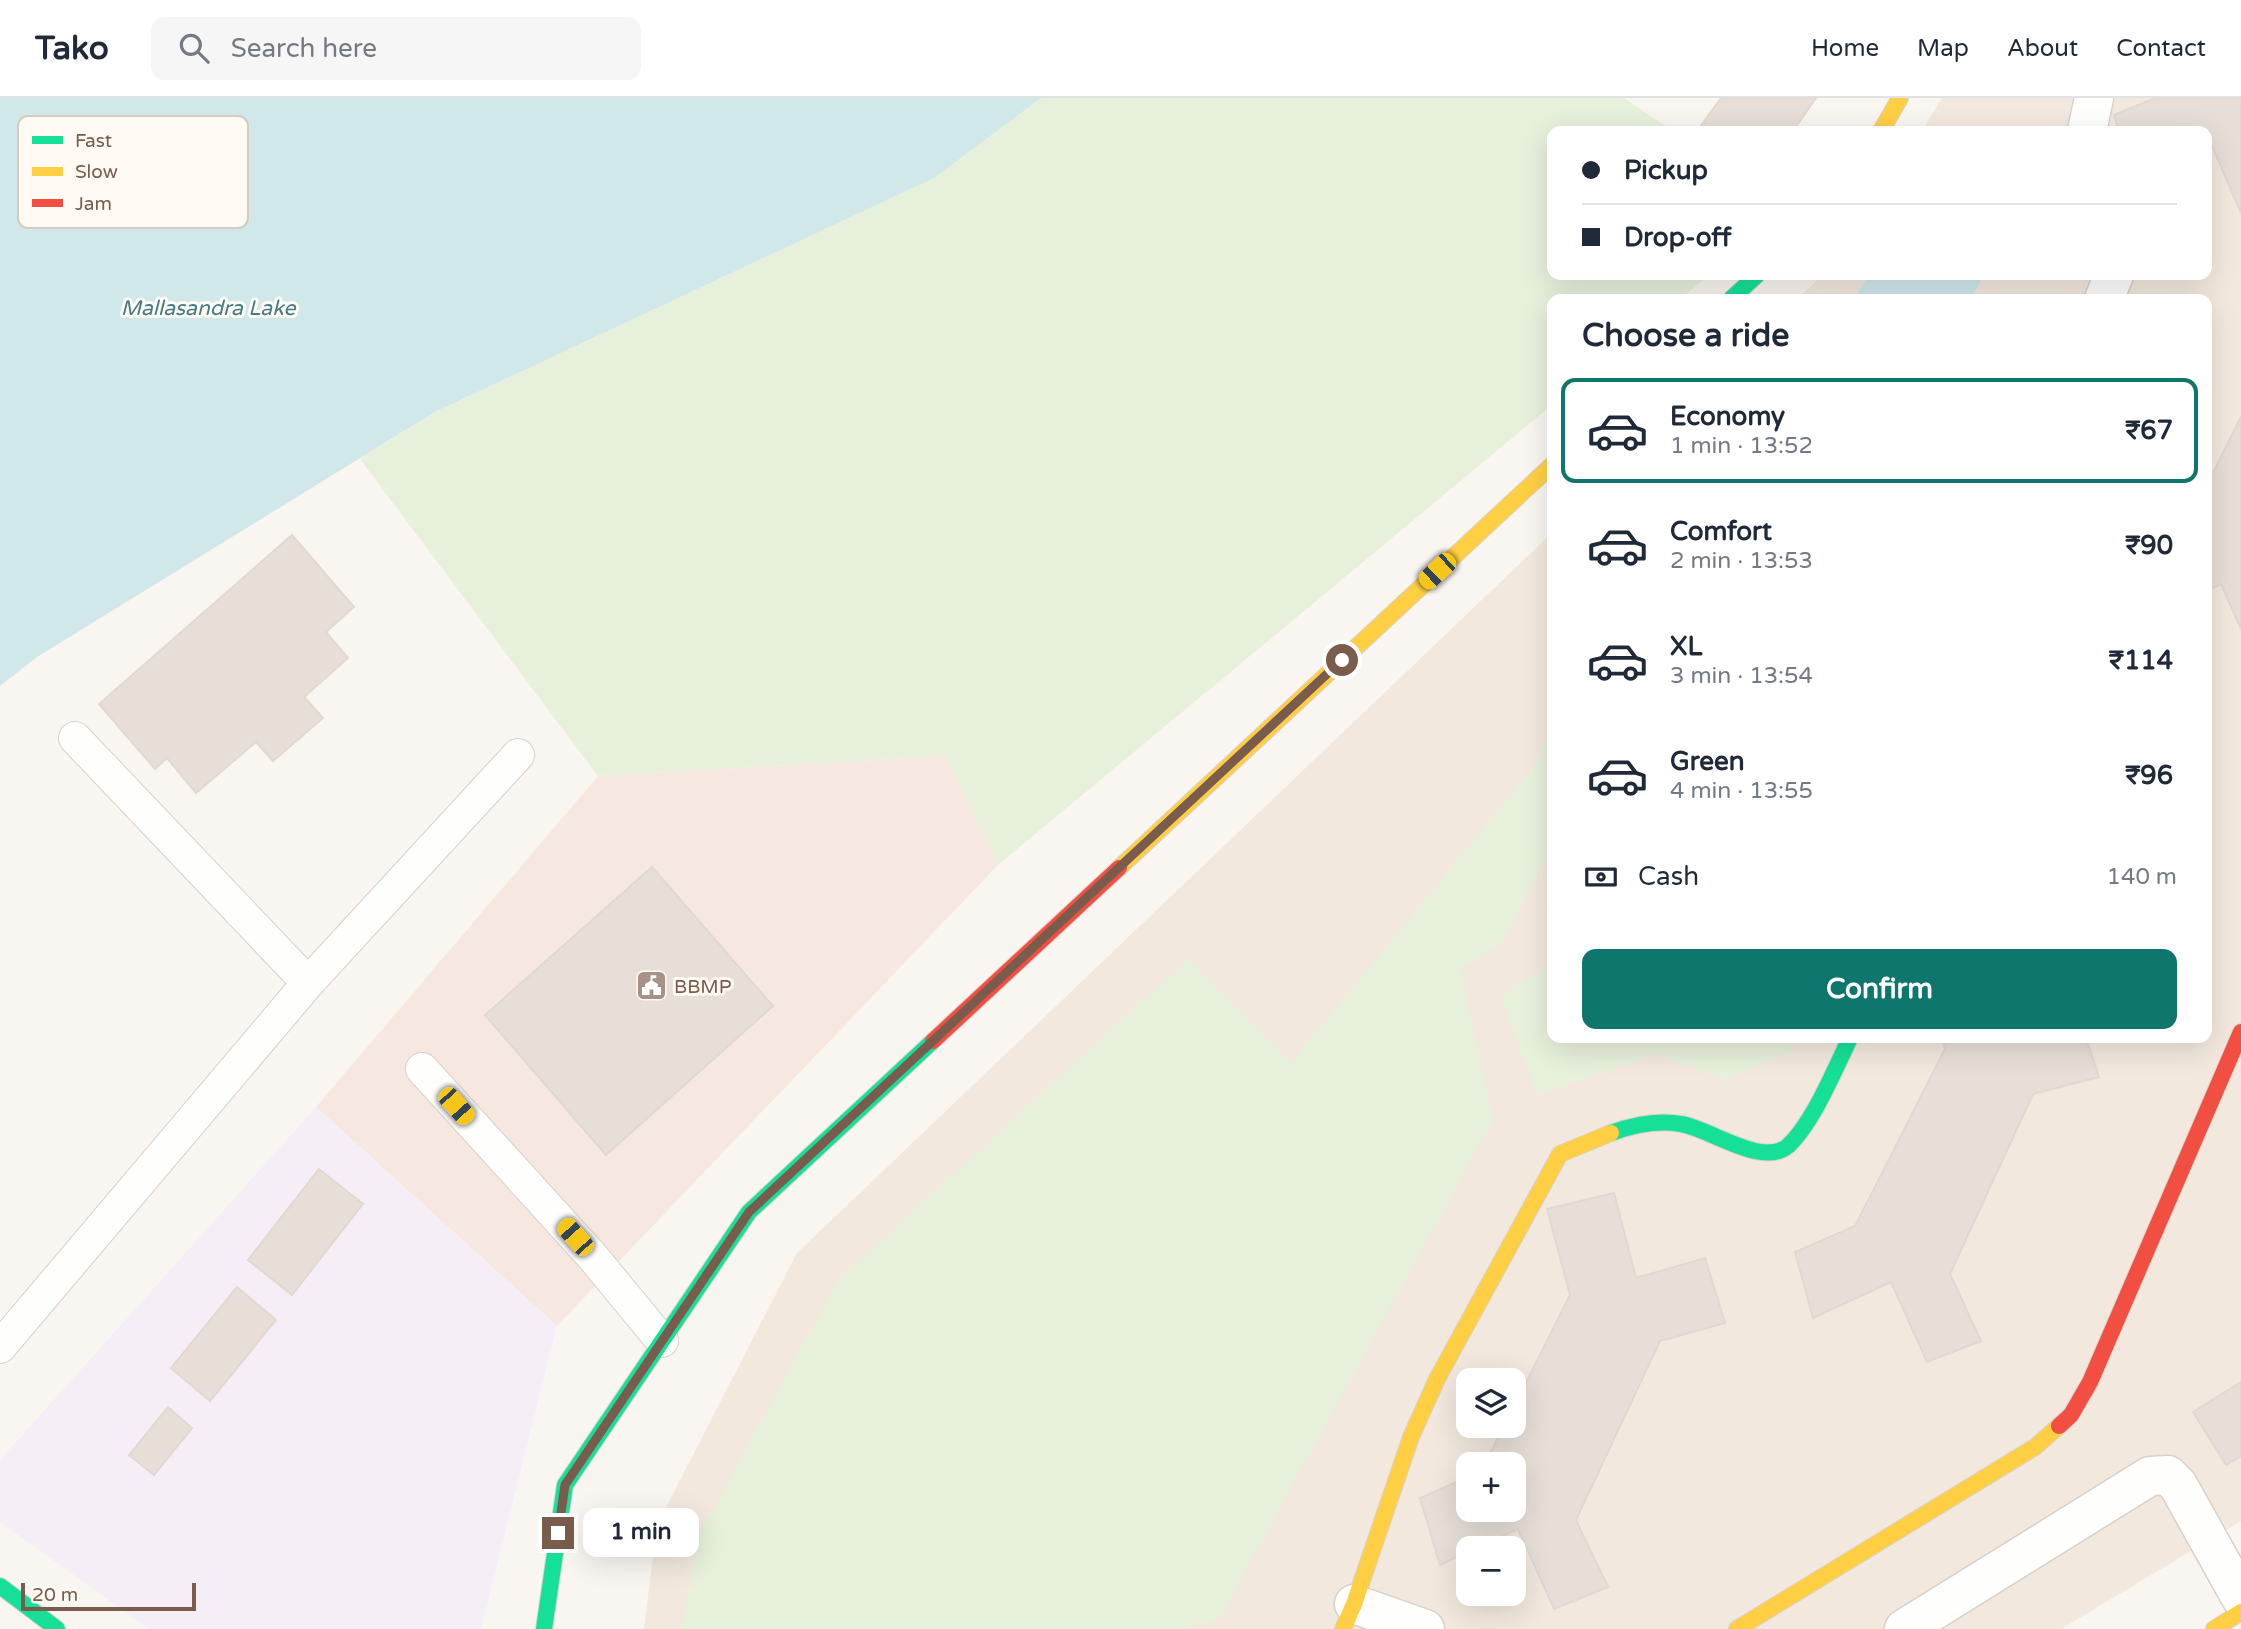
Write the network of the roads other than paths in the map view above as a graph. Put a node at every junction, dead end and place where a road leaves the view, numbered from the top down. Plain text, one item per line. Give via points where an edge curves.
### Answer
1 (1900, 98) edge
2 (2094, 98) edge
3 (1884, 126) edge
4 (2088, 126) edge
5 (1752, 280) edge
6 (1736, 294) edge
7 (1547, 470) edge
8 (75, 738) dead end
9 (519, 755) dead end
10 (309, 983) junction
11 (2241, 1032) edge
12 (1847, 1043) edge
13 (422, 1069) dead end
14 (662, 1341) junction
15 (0, 1347) edge
16 (0, 1586) edge
17 (2241, 1598) edge
18 (2241, 1612) edge
19 (1349, 1617) edge
20 (57, 1629) edge
21 (544, 1629) edge
22 (1425, 1629) edge
23 (1737, 1629) edge
24 (1904, 1629) edge
25 (2214, 1629) edge

1 - 3 street
2 - 4 street
5 - 6 street
7 - 14 street via 749,1212
8 - 10 lane
9 - 10 lane
10 - 15 lane
11 - 23 street via 2090,1382 2071,1415 2035,1447
12 - 19 street via 1799,1135 1782,1151 1761,1152 1681,1123 1658,1123 1596,1136 1560,1154 1437,1380 1411,1437
13 - 14 lane via 592,1256
14 - 21 street via 565,1485
16 - 20 street
17 - 24 street via 2178,1485 2168,1475 2150,1476
18 - 25 street
19 - 22 street

